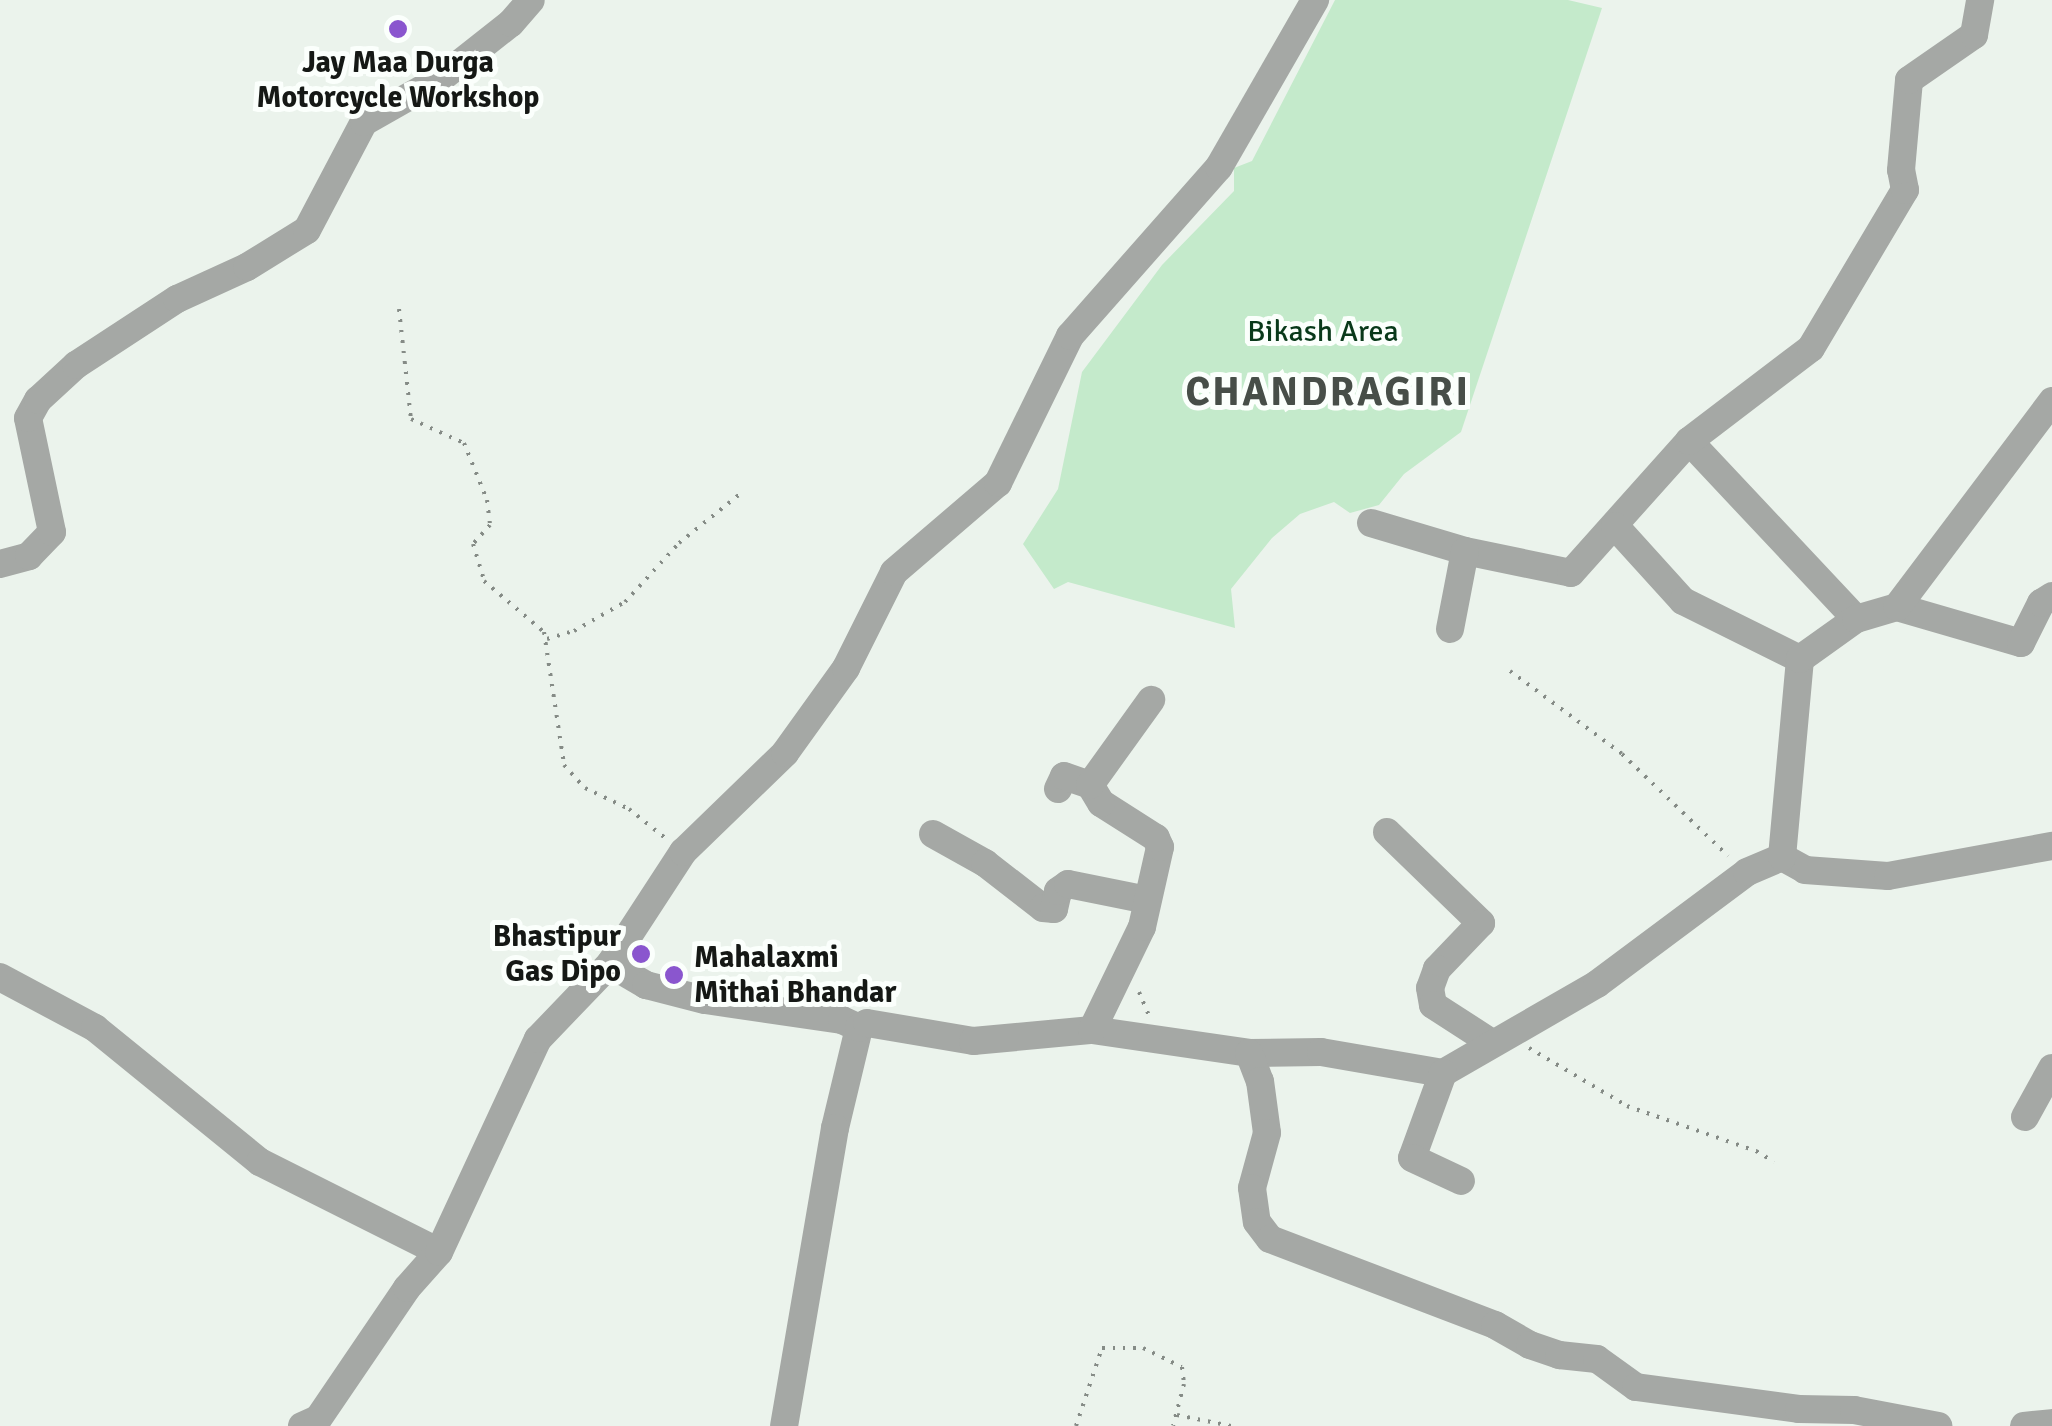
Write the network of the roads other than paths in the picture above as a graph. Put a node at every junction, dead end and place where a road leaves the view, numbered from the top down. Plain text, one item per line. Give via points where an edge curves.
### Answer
1 (531, 0) edge
2 (1315, 0) edge
3 (1980, 0) edge
4 (2052, 401) edge
5 (1689, 441) junction
6 (1371, 523) dead end
7 (1615, 526) junction
8 (1465, 552) junction
9 (0, 564) edge
10 (2052, 596) edge
11 (1897, 607) junction
12 (1856, 619) junction
13 (1450, 630) dead end
14 (1800, 658) junction
15 (1150, 700) dead end
16 (1090, 785) junction
17 (1058, 789) dead end
18 (1387, 832) dead end
19 (932, 834) dead end
20 (2052, 846) edge
21 (1782, 857) junction
22 (1147, 900) junction
23 (610, 964) junction
24 (0, 977) edge
25 (860, 1028) junction
26 (1092, 1030) junction
27 (1501, 1038) junction
28 (1250, 1053) junction
29 (2052, 1068) edge
30 (1444, 1073) junction
31 (2024, 1117) dead end
32 (1461, 1181) dead end
33 (439, 1252) junction
34 (2052, 1423) edge
35 (302, 1426) edge
36 (784, 1426) edge
37 (1938, 1426) edge
38 (2024, 1426) edge

1 - 9 street via 440,79 364,122 307,230 177,299 76,365 38,400 28,418 52,532 29,556
2 - 23 street via 1219,167 1070,336 998,484 894,572 846,668 785,753 684,852
3 - 5 street via 1974,35 1909,80 1905,190 1811,348
4 - 11 street
5 - 7 street
5 - 12 street
6 - 8 street
7 - 8 street via 1571,573
7 - 14 street via 1683,601
8 - 13 street
10 - 11 street via 2021,643
11 - 12 street
12 - 14 street
14 - 21 street
15 - 16 street
16 - 17 street via 1064,776
16 - 22 street via 1100,803 1156,838 1160,847
18 - 27 street via 1481,923 1437,969 1432,1005
19 - 22 street via 985,863 1043,908 1054,909 1058,891 1068,884
20 - 21 street via 1888,876 1806,870
21 - 27 street via 1747,872 1597,984
22 - 26 street via 1142,927
23 - 25 street via 646,985
23 - 33 street via 538,1039
24 - 33 street via 95,1028 260,1162
25 - 26 street via 867,1022 973,1041
25 - 36 street via 835,1128
26 - 28 street
27 - 30 street
28 - 30 street via 1321,1052
28 - 37 street via 1266,1133 1252,1188 1257,1222 1270,1239 1495,1325 1530,1345 1597,1359 1636,1387 1854,1410
29 - 31 street
30 - 32 street via 1412,1158
33 - 35 street via 318,1420
34 - 38 street

